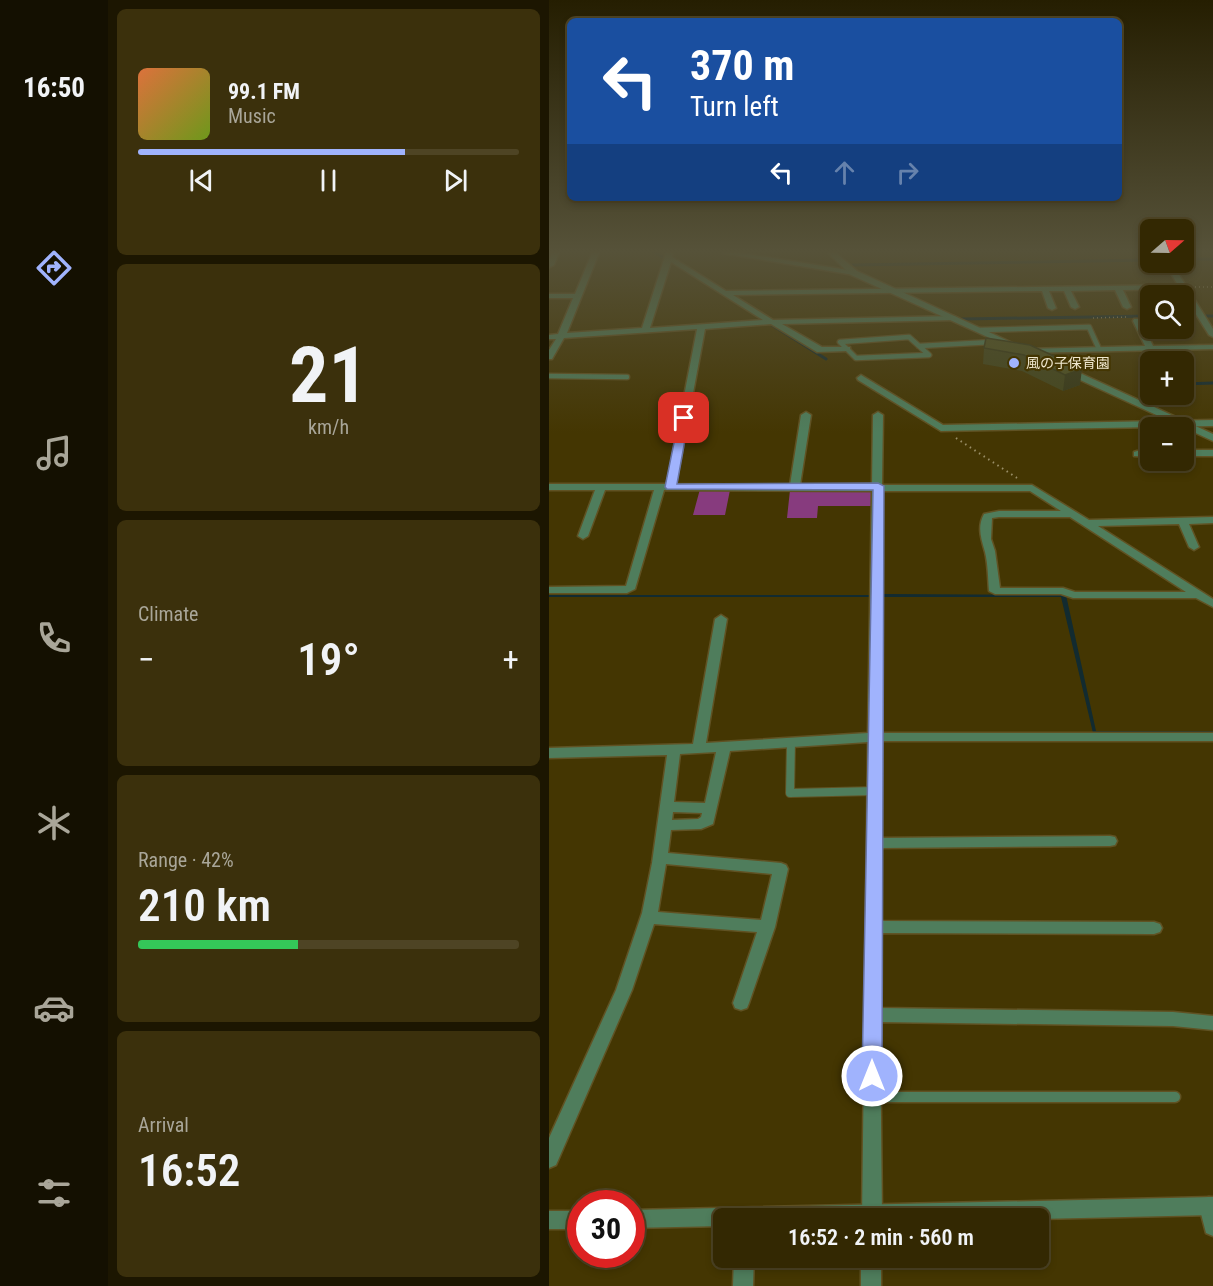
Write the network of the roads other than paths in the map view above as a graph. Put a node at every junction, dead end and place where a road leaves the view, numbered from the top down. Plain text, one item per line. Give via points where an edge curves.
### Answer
1 (570, 313) edge
2 (651, 313) edge
3 (757, 313) edge
4 (943, 313) edge
5 (1196, 313) edge
6 (954, 318) junction
7 (1137, 321) dead end
8 (772, 322) junction
9 (701, 327) junction
10 (979, 330) junction
11 (645, 332) junction
12 (1213, 336) edge
13 (549, 337) edge
14 (561, 337) junction
15 (1003, 341) junction
16 (919, 346) junction
17 (1213, 347) edge
18 (1150, 348) junction
19 (847, 349) junction
20 (1099, 349) junction
21 (1024, 351) junction
22 (549, 357) edge
23 (1045, 361) edge
24 (1056, 366) edge
25 (549, 376) edge
26 (627, 377) dead end
27 (861, 378) dead end
28 (806, 415) dead end
29 (879, 415) dead end
30 (1167, 417) edge
31 (1213, 423) edge
32 (1194, 424) edge
33 (1140, 425) edge
34 (1194, 429) edge
35 (1213, 438) edge
36 (1194, 453) edge
37 (1213, 453) edge
38 (878, 486) junction
39 (549, 487) edge
40 (601, 487) junction
41 (665, 487) junction
42 (795, 487) junction
43 (1071, 514) junction
44 (1182, 520) junction
45 (1213, 520) edge
46 (1084, 523) junction
47 (583, 536) dead end
48 (1194, 547) dead end
49 (549, 590) edge
50 (1199, 595) junction
51 (1213, 604) edge
52 (721, 619) dead end
53 (876, 737) junction
54 (1213, 737) edge
55 (791, 742) junction
56 (724, 747) junction
57 (699, 748) junction
58 (673, 750) junction
59 (549, 753) edge
60 (875, 791) junction
61 (665, 807) junction
62 (710, 808) junction
63 (663, 825) junction
64 (1110, 841) dead end
65 (874, 843) junction
66 (660, 858) junction
67 (648, 917) junction
68 (767, 927) junction
69 (872, 927) junction
70 (1154, 928) dead end
71 (741, 1003) dead end
72 (872, 1015) junction
73 (1213, 1023) edge
74 (872, 1097) junction
75 (1175, 1097) dead end
76 (549, 1159) edge
77 (1211, 1206) edge
78 (872, 1208) edge
79 (1049, 1211) edge
80 (713, 1218) edge
81 (645, 1219) edge
82 (549, 1220) edge
83 (567, 1220) edge
84 (1213, 1226) edge
85 (744, 1268) edge
86 (871, 1268) edge
87 (743, 1286) edge
88 (871, 1286) edge

1 - 14 street
2 - 11 street
3 - 8 street
4 - 6 street
5 - 12 street
6 - 8 street
6 - 10 street
7 - 18 street
8 - 9 street
8 - 19 street via 821,350
9 - 11 street
9 - 41 street
10 - 15 street
10 - 20 lane via 1089,327
11 - 14 street
13 - 14 street
14 - 22 street
15 - 16 lane
15 - 21 street
16 - 19 lane via 909,337 840,342
16 - 19 lane via 929,355 856,358
17 - 18 street
18 - 20 street
20 - 21 street
21 - 23 street
24 - 30 street
25 - 26 lane
27 - 33 street via 941,428
28 - 42 street
29 - 38 street
31 - 32 street
34 - 35 street
36 - 37 street
38 - 42 street
38 - 43 street via 1032,488
38 - 53 street
39 - 40 street
40 - 41 street
40 - 47 street
41 - 42 street
41 - 49 street via 631,587
43 - 46 street
43 - 50 street via 988,516 987,548 995,591
44 - 45 street
44 - 46 street
44 - 48 street
46 - 50 street
50 - 51 street
52 - 57 street
53 - 54 street
53 - 55 street
53 - 60 street
55 - 56 street
55 - 60 lane via 790,793
56 - 57 street
56 - 62 street
57 - 58 street
58 - 59 street
58 - 61 street
60 - 65 street
61 - 62 street
61 - 63 street
62 - 63 street via 708,820 701,824
63 - 66 street
64 - 65 street
65 - 69 street
66 - 67 street
66 - 68 street via 781,869
67 - 68 street
67 - 76 street via 624,990
68 - 71 street
69 - 70 street
69 - 72 street
72 - 73 street via 1173,1019
72 - 74 street
74 - 75 lane
74 - 78 street
77 - 79 street
77 - 84 street
80 - 81 street
82 - 83 street
85 - 87 street
86 - 88 street

